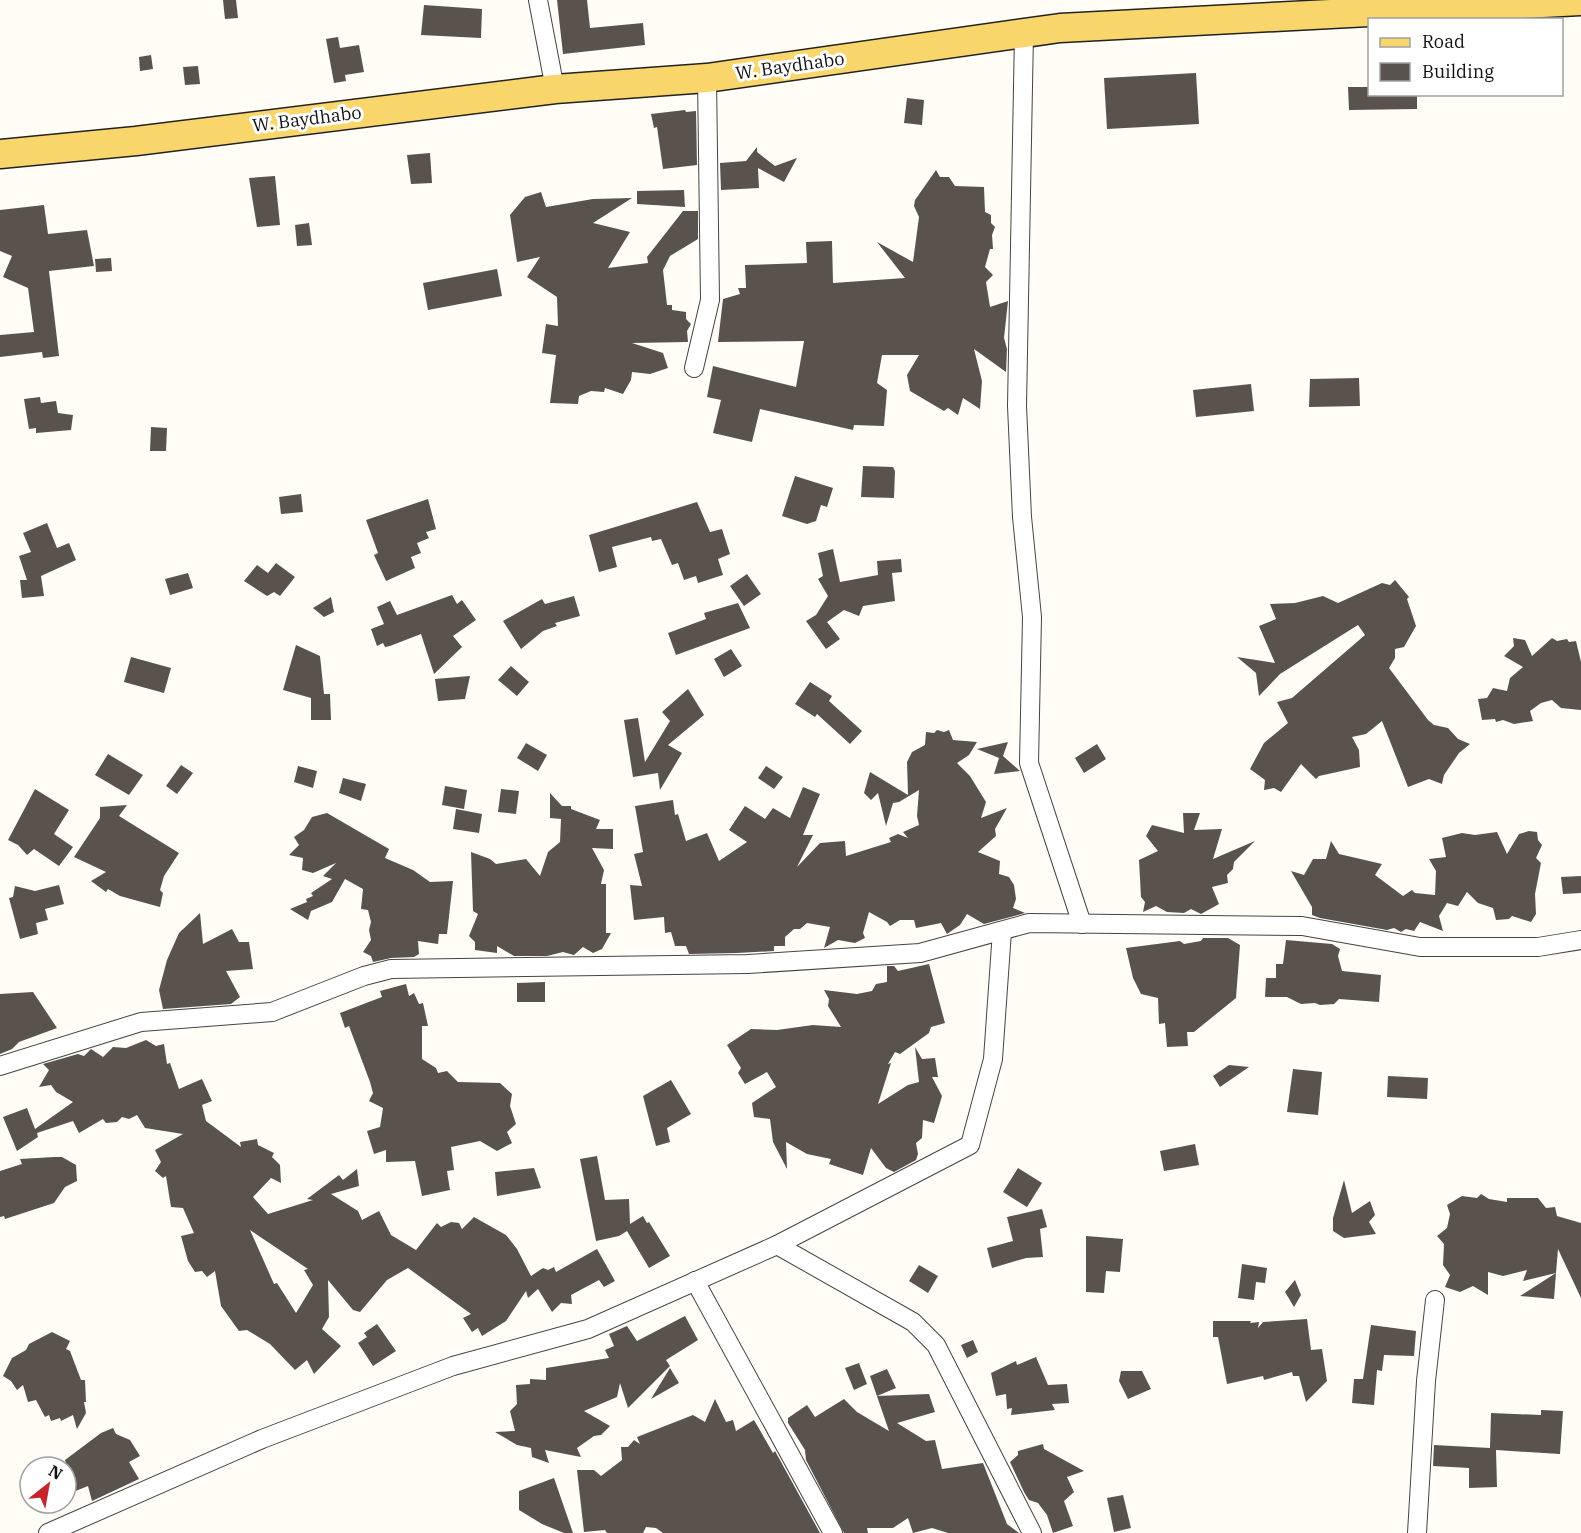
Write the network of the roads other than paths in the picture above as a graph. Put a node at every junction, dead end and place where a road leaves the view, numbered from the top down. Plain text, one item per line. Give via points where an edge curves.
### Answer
1 (538, 0) edge
2 (1526, 1) edge
3 (1581, 1) edge
4 (1024, 33) junction
5 (707, 78) junction
6 (555, 89) junction
7 (0, 154) edge
8 (694, 368) dead end
9 (1082, 924) junction
10 (1002, 931) junction
11 (1581, 940) edge
12 (0, 1066) edge
13 (777, 1245) junction
14 (695, 1281) junction
15 (1435, 1300) dead end
16 (48, 1533) edge
17 (833, 1533) edge
18 (1032, 1533) edge
19 (1417, 1533) edge

1 - 6 street
2 - 3 main road, W. Baydhabo
2 - 4 main road, W. Baydhabo
4 - 5 main road, W. Baydhabo
4 - 9 street via 1017,406 1032,617 1029,763
5 - 6 main road, W. Baydhabo
5 - 8 street via 710,300
6 - 7 main road, W. Baydhabo
9 - 10 street via 1029,923
9 - 11 street via 1302,926 1420,947 1538,947
10 - 12 street via 920,953 748,964 391,969 272,1012 141,1022
10 - 13 street via 993,1059 970,1145
13 - 14 street
13 - 18 street via 913,1322 936,1345
14 - 16 street via 588,1329 453,1366 262,1439
14 - 17 street
15 - 19 street

